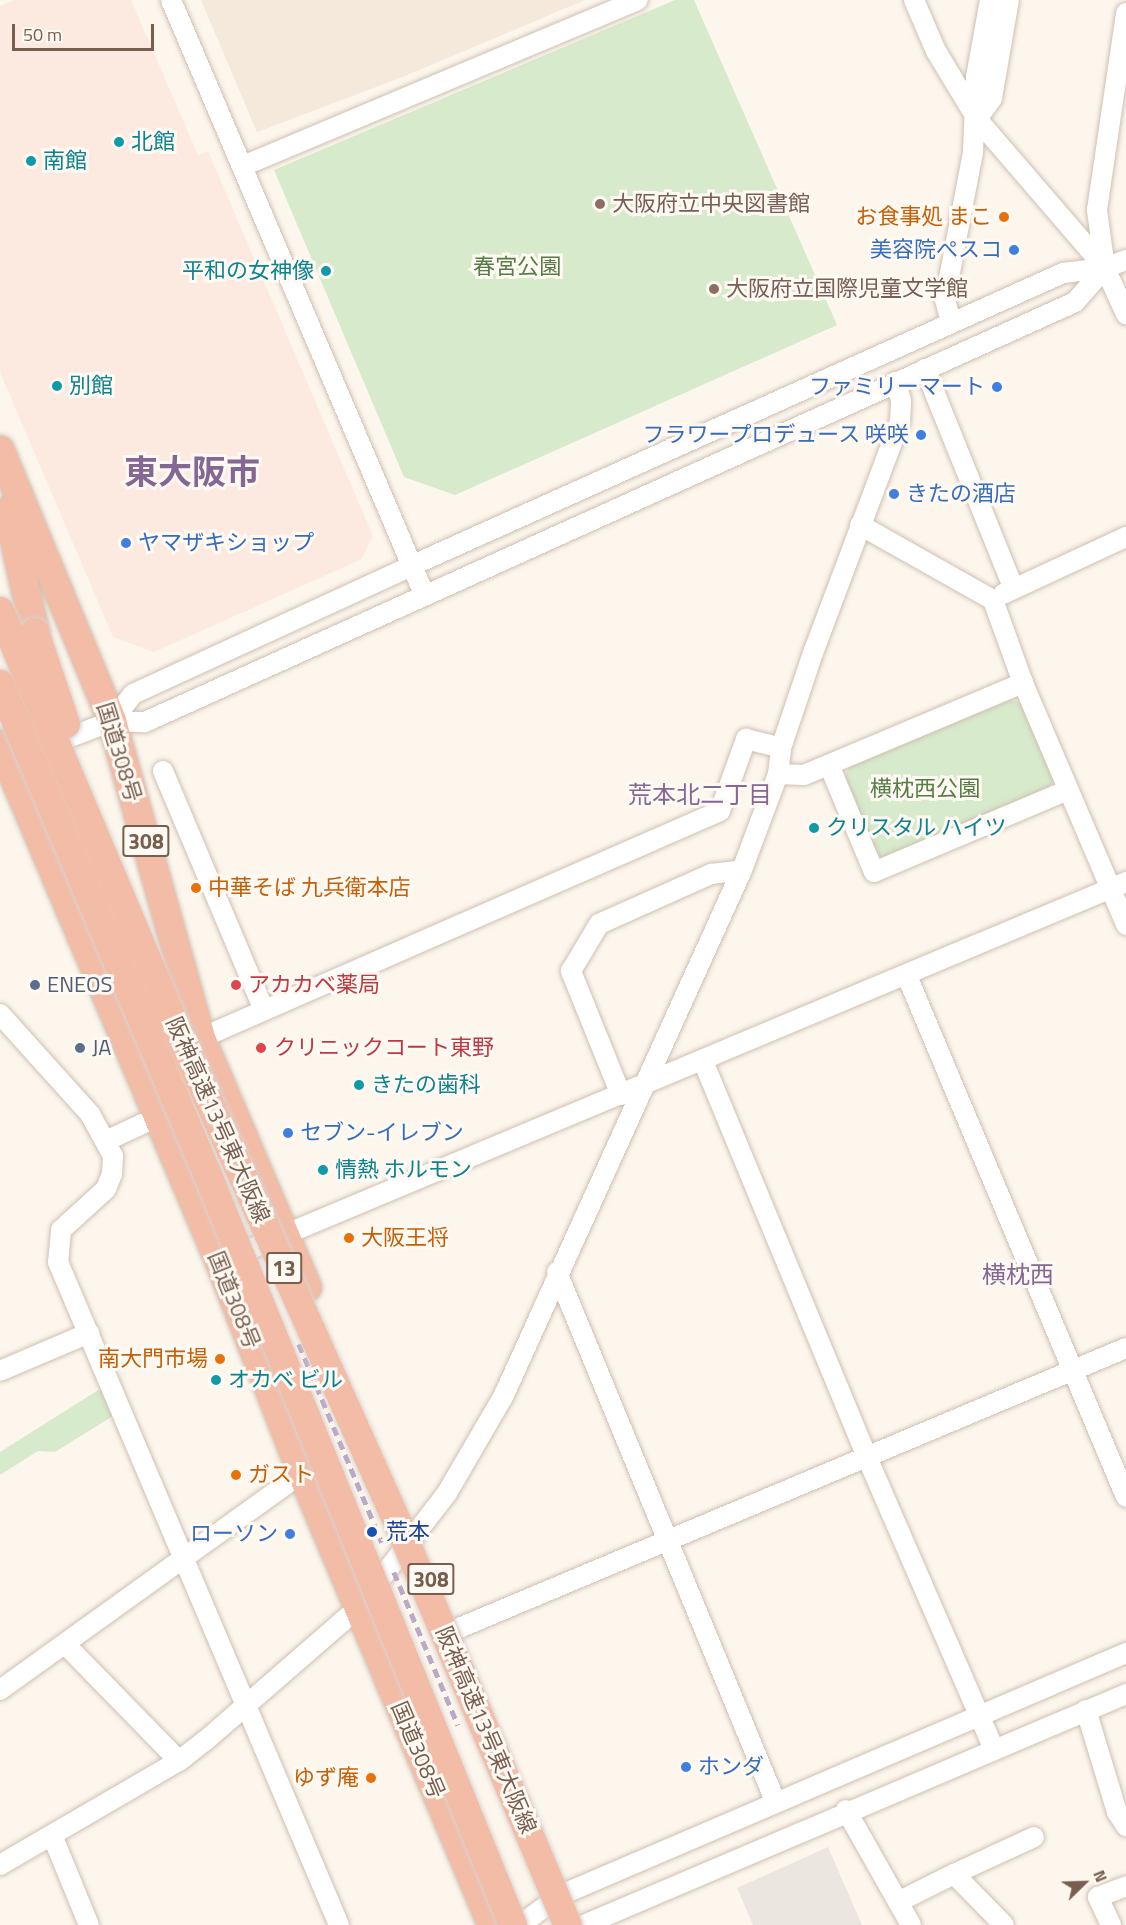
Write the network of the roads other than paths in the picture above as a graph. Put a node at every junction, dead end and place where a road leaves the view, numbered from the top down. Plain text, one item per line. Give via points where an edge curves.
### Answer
1 (171, 0) edge
2 (637, 0) edge
3 (914, 0) edge
4 (990, 0) edge
5 (1009, 0) edge
6 (1126, 13) edge
7 (977, 119) junction
8 (243, 166) junction
9 (1126, 260) edge
10 (1105, 268) junction
11 (1126, 314) edge
12 (951, 322) junction
13 (925, 369) junction
14 (896, 382) junction
15 (0, 450) edge
16 (0, 492) edge
17 (860, 525) junction
18 (1126, 537) edge
19 (0, 547) edge
20 (413, 565) junction
21 (1013, 587) junction
22 (424, 594) junction
23 (993, 600) junction
24 (0, 611) edge
25 (35, 632) junction
26 (1023, 683) junction
27 (0, 684) edge
28 (0, 692) edge
29 (112, 721) junction
30 (781, 748) junction
31 (7, 750) edge
32 (829, 765) junction
33 (163, 771) dead end
34 (778, 774) junction
35 (1068, 790) junction
36 (742, 870) junction
37 (1119, 886) edge
38 (1126, 925) edge
39 (907, 976) junction
40 (264, 1008) junction
41 (0, 1014) edge
42 (188, 1033) junction
43 (703, 1061) junction
44 (644, 1084) junction
45 (621, 1095) junction
46 (157, 1117) junction
47 (106, 1141) junction
48 (284, 1234) junction
49 (220, 1263) junction
50 (557, 1272) junction
51 (89, 1333) junction
52 (1126, 1348) edge
53 (1072, 1370) junction
54 (0, 1371) edge
55 (866, 1455) junction
56 (302, 1473) junction
57 (1126, 1497) edge
58 (413, 1537) junction
59 (665, 1541) junction
60 (357, 1545) junction
61 (185, 1560) junction
62 (359, 1607) junction
63 (452, 1631) junction
64 (66, 1644) junction
65 (1126, 1653) edge
66 (464, 1679) junction
67 (0, 1690) edge
68 (1126, 1694) edge
69 (248, 1703) junction
70 (1086, 1710) junction
71 (979, 1715) junction
72 (994, 1749) junction
73 (179, 1761) junction
74 (776, 1803) junction
75 (846, 1810) junction
76 (1126, 1826) edge
77 (52, 1835) junction
78 (1034, 1837) dead end
79 (0, 1864) edge
80 (954, 1874) junction
81 (1126, 1886) edge
82 (561, 1895) junction
83 (898, 1902) junction
84 (89, 1925) edge
85 (339, 1925) edge
86 (492, 1925) edge
87 (513, 1925) edge
88 (520, 1925) edge
89 (531, 1925) edge
90 (551, 1925) edge
91 (568, 1925) edge
92 (574, 1925) edge
93 (584, 1925) edge
94 (911, 1925) edge
95 (1004, 1925) edge
96 (1111, 1925) edge

1 - 8 street
2 - 8 street
3 - 7 street via 936,51
4 - 7 street via 976,77
5 - 7 street via 992,98
6 - 10 street via 1097,210
7 - 10 street
7 - 12 street via 945,299
8 - 20 street
9 - 10 street
10 - 11 street
10 - 12 street via 1063,273
10 - 13 street via 1075,302
12 - 20 street
13 - 14 street
13 - 21 street
14 - 17 street via 901,401 900,422
14 - 22 street
15 - 29 highway, 国道308号 / 308
16 - 25 highway via 18,543
17 - 23 street
17 - 30 street
18 - 21 street
19 - 25 highway
20 - 22 street
20 - 29 street via 133,694
21 - 23 street
22 - 29 street via 145,722
23 - 26 street
24 - 42 highway, 阪神高速13号東大阪線 / 13, bridge
25 - 42 highway, bridge
26 - 32 street
26 - 35 street
27 - 31 highway, 阪神高速13号東大阪線 / 13, bridge
28 - 31 highway, bridge
29 - 31 street
29 - 42 highway, 国道308号 / 308
30 - 34 street
30 - 40 street via 746,739 720,811
31 - 46 highway, 国道308号
31 - 60 highway, 阪神高速13号東大阪線 / 13, bridge via 211,1184
32 - 34 street via 804,774
32 - 35 street via 874,872
33 - 40 street
34 - 36 street
35 - 37 street
36 - 44 street
36 - 45 street via 711,874 599,924 571,971
37 - 38 street
37 - 39 street
39 - 43 street
39 - 53 street
40 - 42 street
41 - 47 street via 90,1114
42 - 48 highway, 国道308号 / 308
42 - 66 highway, 阪神高速13号東大阪線 / 13, bridge
43 - 44 street
43 - 55 street
44 - 45 street
44 - 50 street
45 - 48 street
46 - 47 street
46 - 49 highway, 国道308号
47 - 51 street via 113,1156 106,1189 73,1215 61,1230 57,1245 58,1262
48 - 49 street
48 - 58 highway, 国道308号 / 308
49 - 56 highway, 国道308号
50 - 58 street via 504,1395 447,1493
50 - 59 street
51 - 54 street
51 - 61 street
52 - 53 street
53 - 55 street
53 - 57 street
55 - 59 street
55 - 71 street
56 - 61 street
56 - 62 highway, 国道308号
58 - 62 street
58 - 63 highway, 国道308号 / 308
59 - 63 street
59 - 74 street
60 - 87 highway, 阪神高速13号東大阪線 / 13, bridge
60 - 89 highway, bridge via 418,1668
61 - 64 street
61 - 69 street
62 - 69 street
62 - 86 highway, 国道308号
63 - 82 highway, 国道308号 / 308
64 - 67 street
64 - 73 street
65 - 71 street
66 - 90 highway, bridge
66 - 91 highway, 阪神高速13号東大阪線 / 13, bridge
68 - 70 street
69 - 73 street
69 - 85 street
70 - 72 street
70 - 76 street via 1117,1812
71 - 72 street
71 - 74 street
72 - 75 street
73 - 77 street
74 - 82 street
75 - 83 street
75 - 93 street
77 - 79 street
77 - 84 street
78 - 80 street
80 - 83 street
80 - 95 street
81 - 96 street via 1098,1897
82 - 88 street
82 - 92 highway, 国道308号 / 308
83 - 94 street

